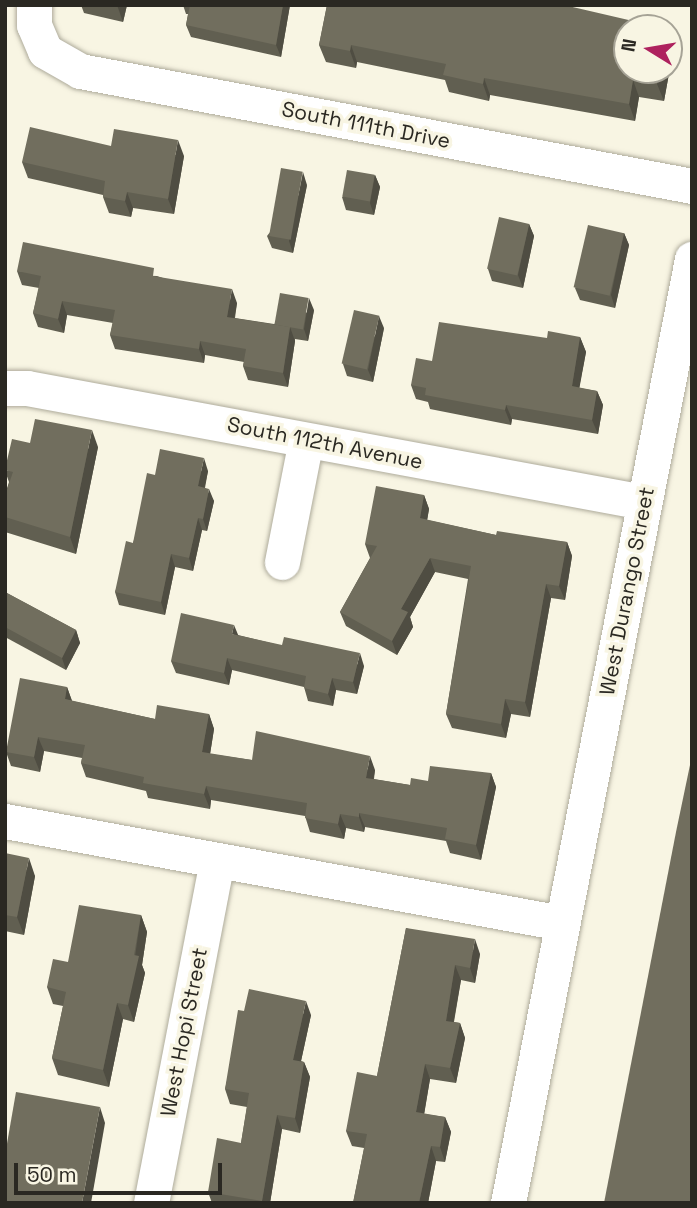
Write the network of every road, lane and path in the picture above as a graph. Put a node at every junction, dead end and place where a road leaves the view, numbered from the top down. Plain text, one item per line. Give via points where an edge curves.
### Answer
1 (34, 5) edge
2 (692, 186) edge
3 (692, 259) edge
4 (5, 388) edge
5 (306, 440) junction
6 (644, 502) junction
7 (282, 562) dead end
8 (5, 821) edge
9 (217, 861) junction
10 (562, 923) junction
11 (151, 1203) edge
12 (508, 1203) edge

1 - 2 street, South 111th Drive via 34,25 45,51 80,71
3 - 6 street, West Durango Street
4 - 5 street, South 112th Avenue via 27,387
5 - 6 street, South 112th Avenue
5 - 7 street
6 - 10 street, West Durango Street
8 - 9 street
9 - 10 street
9 - 11 street, West Hopi Street
10 - 12 street, West Durango Street

